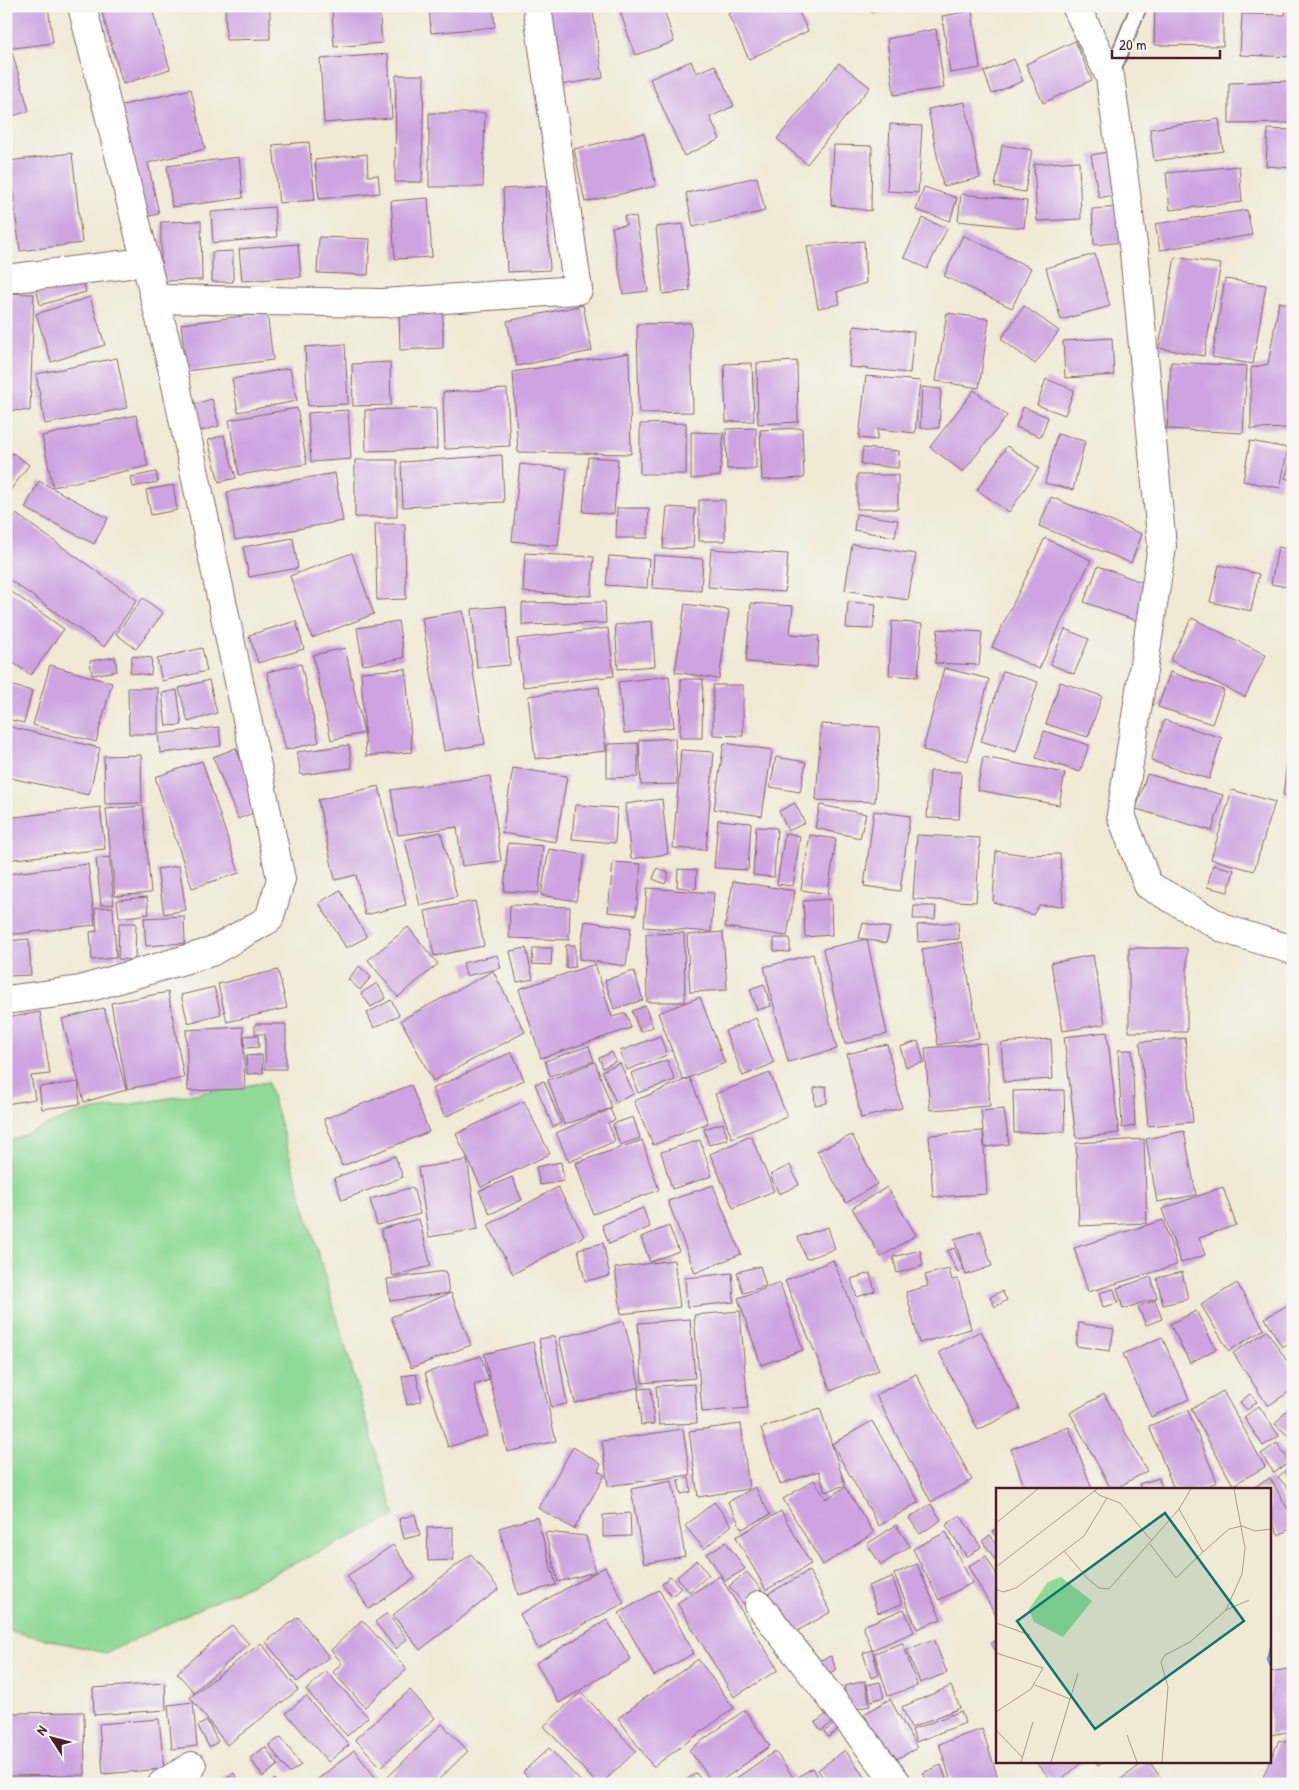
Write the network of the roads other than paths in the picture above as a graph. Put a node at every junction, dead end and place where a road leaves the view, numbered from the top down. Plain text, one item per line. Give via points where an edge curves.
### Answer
1 (82, 6) edge
2 (537, 6) edge
3 (1076, 6) edge
4 (1140, 6) edge
5 (1110, 77) junction
6 (145, 262) junction
7 (6, 279) edge
8 (155, 299) junction
9 (1293, 950) edge
10 (6, 1000) edge
11 (759, 1605) dead end
12 (192, 1766) dead end
13 (162, 1784) edge
14 (898, 1784) edge

1 - 6 street
2 - 8 street via 578,290 384,302
3 - 5 street
4 - 5 lane
5 - 9 street via 1134,252 1162,546 1120,815 1148,885 1225,929
6 - 7 street
6 - 8 street
8 - 10 street via 281,880 269,919 211,952 80,990
11 - 14 street
12 - 13 street

